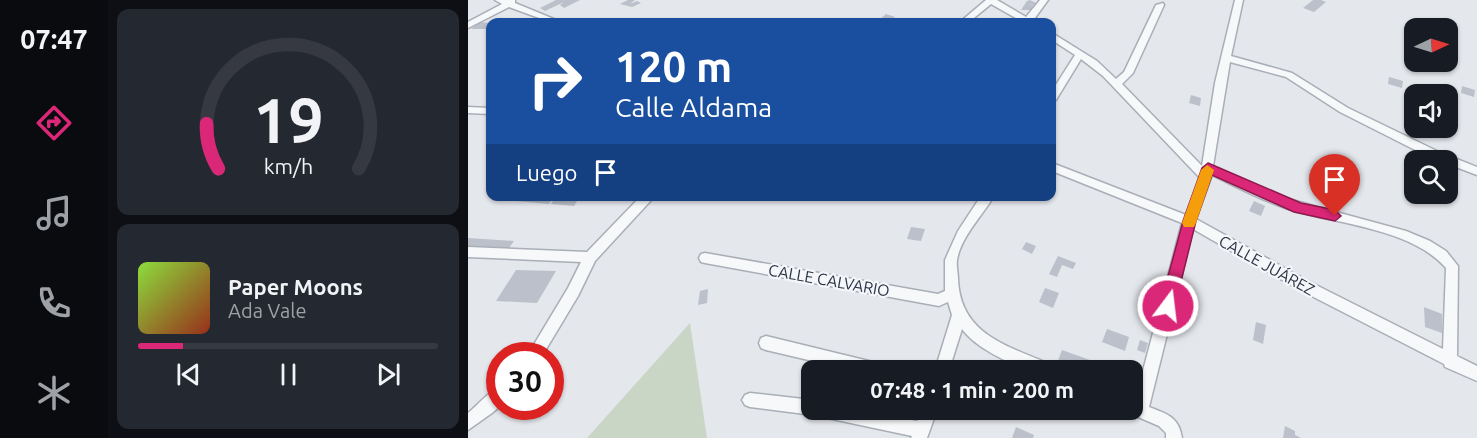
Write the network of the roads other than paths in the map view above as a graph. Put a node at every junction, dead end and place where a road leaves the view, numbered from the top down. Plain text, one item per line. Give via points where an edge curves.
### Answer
1 (499, 0) edge
2 (991, 0) edge
3 (1044, 0) edge
4 (1239, 0) edge
5 (513, 2) edge
6 (1160, 5) dead end
7 (549, 18) edge
8 (969, 18) edge
9 (1021, 18) edge
10 (1031, 18) edge
11 (468, 25) edge
12 (1056, 39) edge
13 (1080, 54) junction
14 (1226, 58) junction
15 (1116, 84) junction
16 (1056, 92) edge
17 (468, 110) edge
18 (486, 111) edge
19 (1056, 170) edge
20 (1477, 171) edge
21 (1207, 173) junction
22 (643, 201) edge
23 (984, 201) edge
24 (1190, 221) junction
25 (468, 252) edge
26 (590, 257) junction
27 (705, 258) dead end
28 (952, 294) junction
29 (959, 315) junction
30 (543, 342) edge
31 (766, 343) dead end
32 (836, 360) edge
33 (945, 360) edge
34 (1024, 360) edge
35 (1450, 362) junction
36 (1477, 374) edge
37 (1143, 386) edge
38 (750, 400) dead end
39 (801, 407) edge
40 (486, 409) edge
41 (1143, 413) edge
42 (861, 420) edge
43 (468, 422) edge
44 (921, 434) edge
45 (1173, 434) edge

1 - 5 street
2 - 8 street
2 - 9 street
3 - 10 street
4 - 14 street
5 - 7 street
5 - 11 street
6 - 15 street via 1128,73
12 - 13 street
13 - 15 street
13 - 16 street
14 - 20 street via 1289,75 1344,110 1434,155
14 - 21 street
15 - 21 street
17 - 18 street
19 - 24 street, CALLE JUÁREZ
21 - 24 street
21 - 35 street via 1299,208 1386,230 1446,256 1452,266
22 - 26 street
23 - 28 street via 962,234 951,260
24 - 35 street, CALLE JUÁREZ
24 - 37 street
25 - 26 street
26 - 30 street
27 - 28 street, CALLE CALVARIO via 939,300
28 - 29 street
29 - 33 street
29 - 34 street via 971,331 992,346
31 - 32 street
35 - 36 street, CALLE JUÁREZ
38 - 39 street
40 - 43 street
41 - 45 street via 1164,421
42 - 44 street

